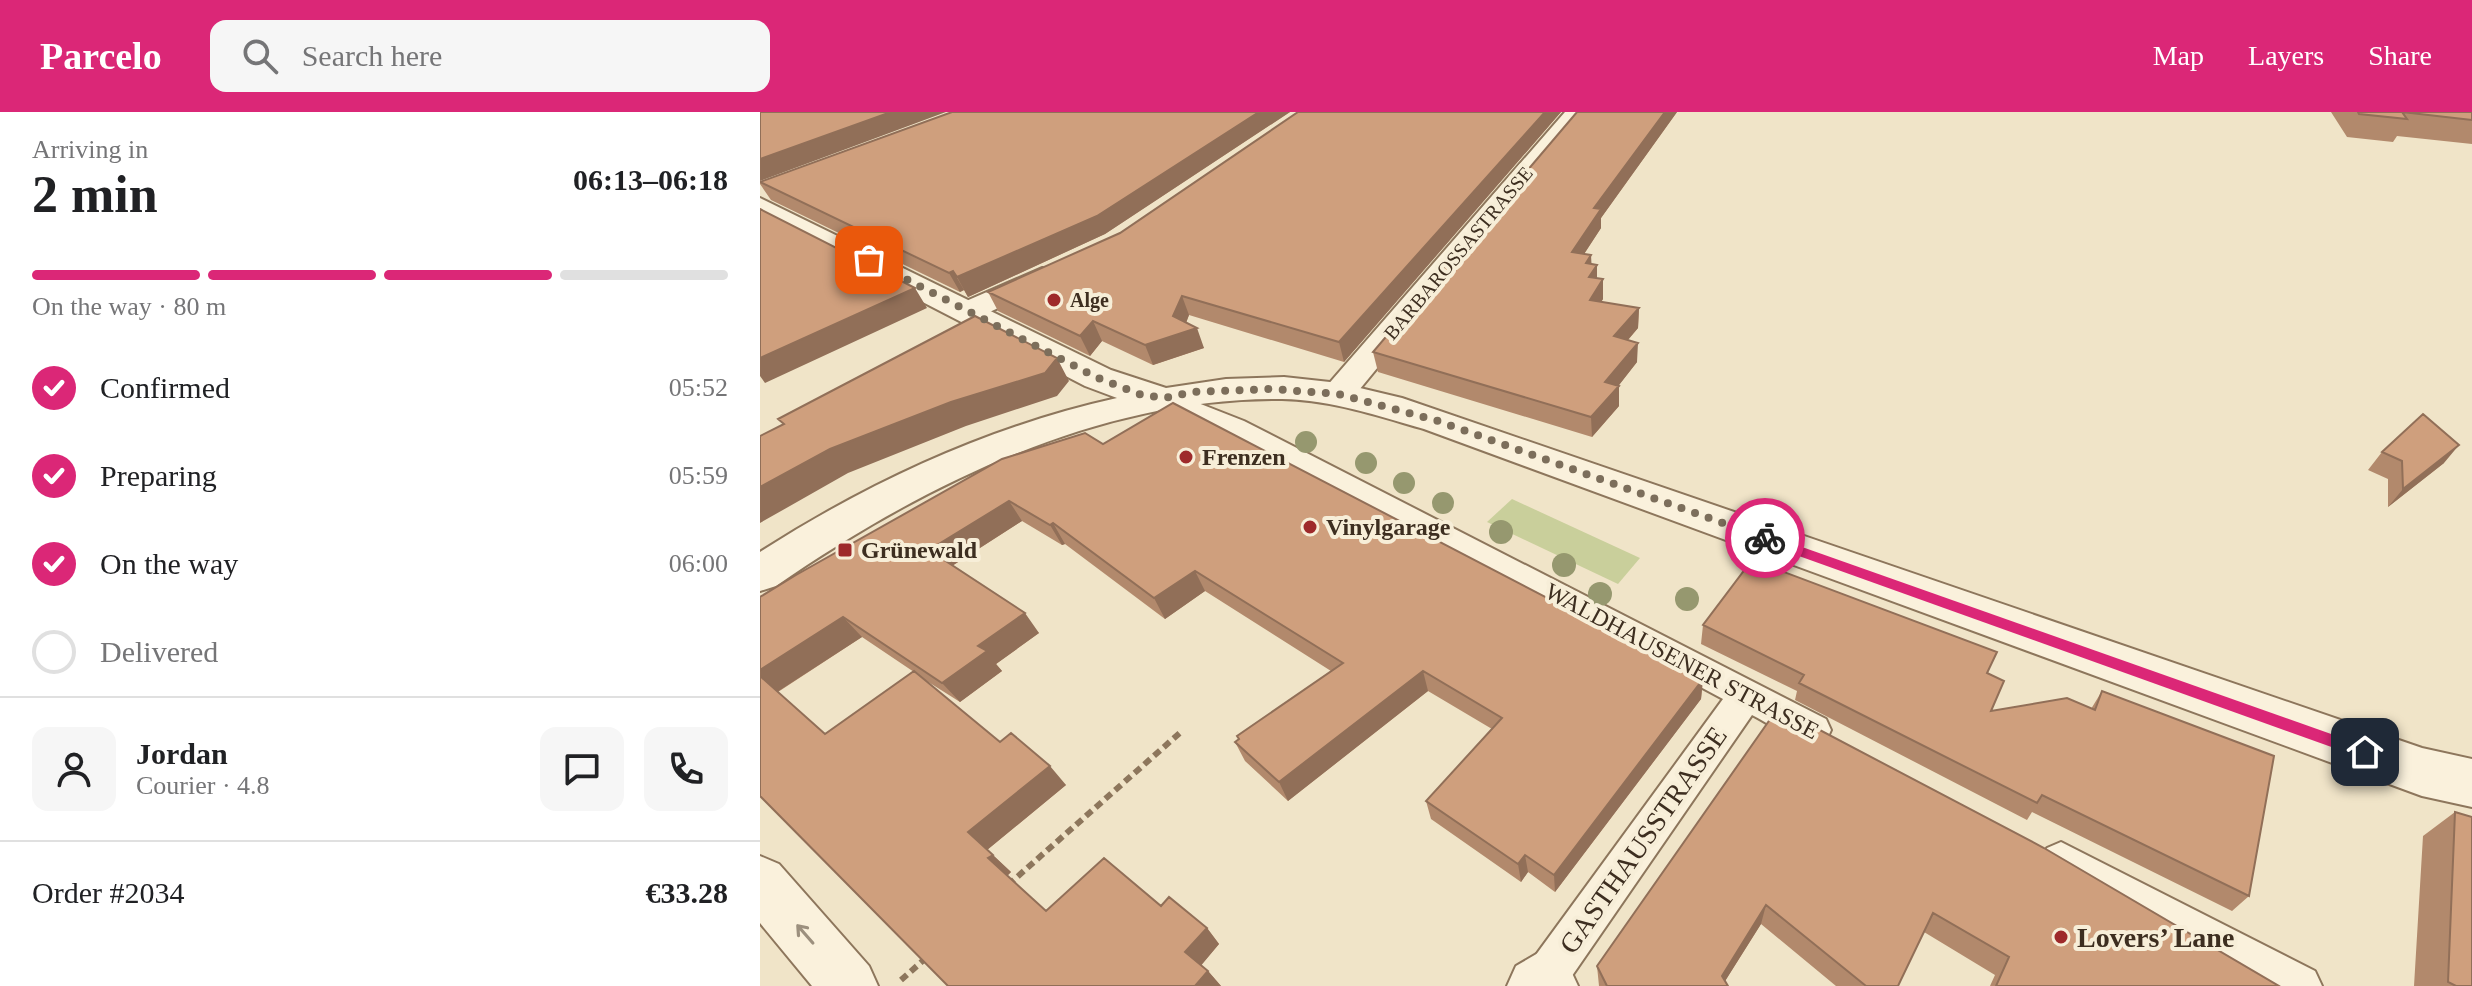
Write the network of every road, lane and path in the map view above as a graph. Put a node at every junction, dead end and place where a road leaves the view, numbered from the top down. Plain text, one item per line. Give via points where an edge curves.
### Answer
1 (1577, 112) edge
2 (765, 196) edge
3 (1062, 268) edge
4 (968, 311) junction
5 (1098, 378) junction
6 (1338, 394) junction
7 (1165, 398) junction
8 (1087, 420) junction
9 (760, 574) edge
10 (1746, 695) junction
11 (1182, 731) dead end
12 (1843, 746) edge
13 (2472, 783) edge
14 (2023, 841) edge
15 (760, 882) edge
16 (998, 894) edge
17 (928, 955) edge
18 (1543, 983) edge
19 (849, 986) edge
20 (894, 986) edge
21 (2300, 986) edge

1 - 6 street, BARBAROSSASTRASSE
2 - 4 street, WALDHAUSENER STRASSE
3 - 4 street
4 - 5 street, WALDHAUSENER STRASSE
5 - 7 street, WALDHAUSENER STRASSE
5 - 8 street via 1107,395
6 - 7 street via 1271,389
6 - 13 street via 1438,421 2422,772
7 - 8 street
7 - 10 street, WALDHAUSENER STRASSE via 1235,427
8 - 9 street via 888,496
10 - 12 street, WALDHAUSENER STRASSE
10 - 18 street, GASTHAUSSTRASSE
11 - 16 path
14 - 21 street
19 -> 15 street
17 - 20 path

